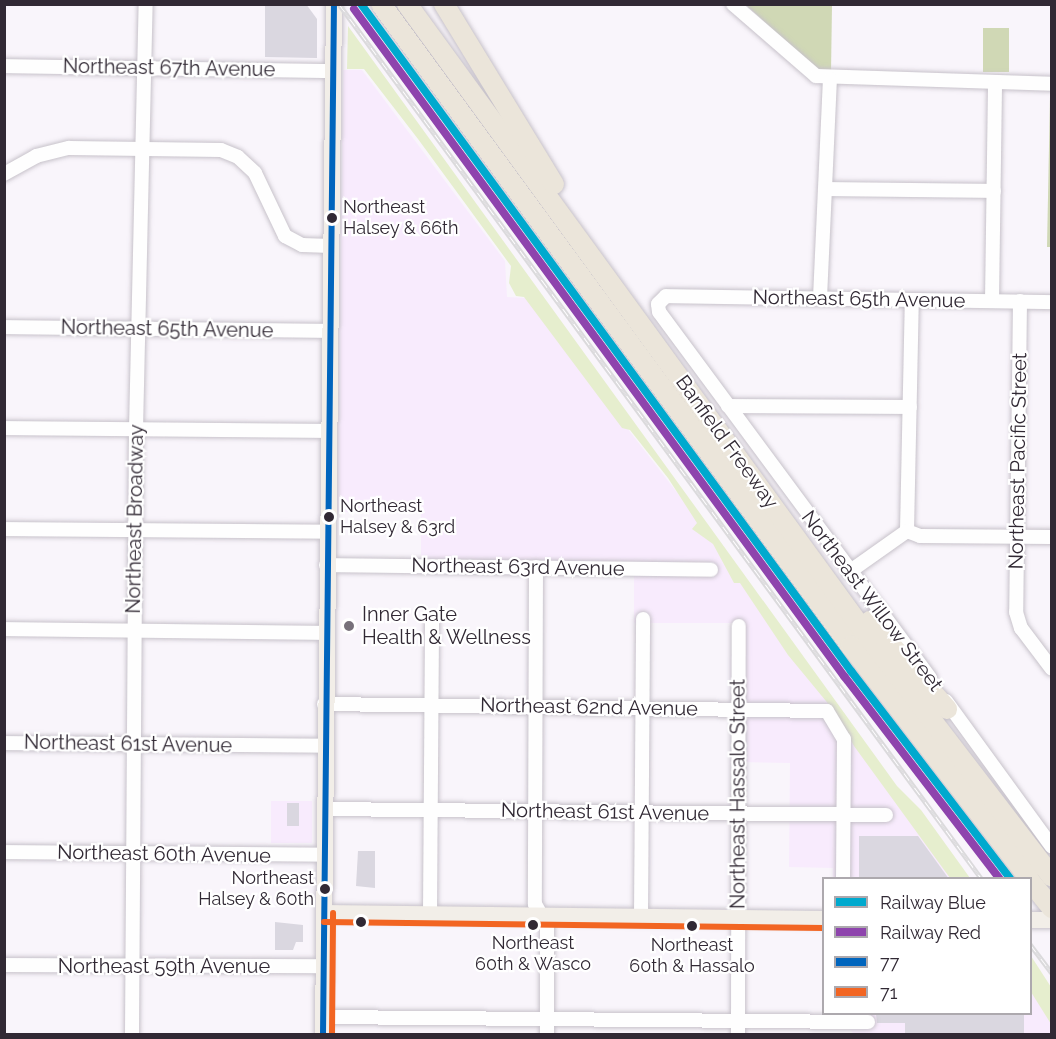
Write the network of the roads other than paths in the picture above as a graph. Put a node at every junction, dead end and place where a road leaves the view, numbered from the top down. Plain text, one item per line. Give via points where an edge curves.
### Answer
1 (146, 4) edge
2 (381, 4) edge
3 (407, 4) edge
4 (444, 4) edge
5 (733, 4) edge
6 (333, 13) edge
7 (4, 66) edge
8 (145, 68) junction
9 (333, 71) junction
10 (830, 80) junction
11 (995, 83) junction
12 (1052, 84) edge
13 (143, 147) junction
14 (4, 174) edge
15 (828, 189) junction
16 (994, 191) junction
17 (331, 246) junction
18 (614, 284) junction
19 (666, 296) joint
20 (820, 298) junction
21 (912, 300) junction
22 (992, 301) junction
23 (1020, 301) junction
24 (1052, 302) edge
25 (4, 327) edge
26 (138, 328) junction
27 (329, 331) junction
28 (728, 406) junction
29 (910, 407) junction
30 (4, 428) edge
31 (136, 429) junction
32 (327, 431) junction
33 (4, 529) edge
34 (135, 530) junction
35 (908, 531) junction
36 (326, 532) junction
37 (1017, 537) junction
38 (1052, 537) edge
39 (326, 566) junction
40 (536, 567) junction
41 (711, 570) dead end
42 (849, 572) junction
43 (855, 617) junction
44 (643, 619) dead end
45 (432, 621) dead end
46 (739, 626) dead end
47 (4, 629) edge
48 (133, 632) junction
49 (325, 633) junction
50 (1052, 669) edge
51 (324, 704) junction
52 (432, 705) junction
53 (537, 706) junction
54 (642, 708) junction
55 (739, 708) junction
56 (947, 709) junction
57 (4, 743) edge
58 (133, 744) junction
59 (324, 746) junction
60 (324, 809) junction
61 (431, 810) junction
62 (536, 811) junction
63 (640, 813) junction
64 (739, 814) junction
65 (843, 814) junction
66 (886, 814) dead end
67 (1052, 847) edge
68 (4, 852) edge
69 (133, 854) junction
70 (324, 855) junction
71 (843, 877) edge
72 (1028, 877) edge
73 (1052, 877) edge
74 (1032, 883) edge
75 (1052, 908) edge
76 (324, 913) junction
77 (430, 914) junction
78 (542, 916) junction
79 (640, 916) junction
80 (738, 918) junction
81 (822, 919) edge
82 (1032, 920) edge
83 (1052, 920) edge
84 (4, 965) edge
85 (132, 966) junction
86 (323, 966) junction
87 (323, 1017) junction
88 (547, 1018) junction
89 (868, 1022) dead end
90 (738, 1027) edge
91 (132, 1035) edge
92 (323, 1035) edge
93 (547, 1035) edge

1 - 8 street, Northeast Broadway
2 - 72 highway, Banfield Freeway via 851,646
3 - 18 highway, Banfield Freeway
4 - 18 highway via 596,248
5 - 10 street via 804,70
6 - 9 main road
7 - 8 street, Northeast 67th Avenue
8 - 9 street, Northeast 67th Avenue
8 - 13 street, Northeast Broadway
9 - 17 main road
10 - 11 street
10 - 15 street
11 - 12 street
11 - 16 street
13 - 14 street via 60,149
13 - 17 street via 210,148 238,157 255,173 285,236 302,245
13 - 26 street, Northeast Broadway
15 - 16 street
15 - 20 street
16 - 22 street
17 - 27 main road
18 - 43 highway, Banfield Freeway
19 - 20 street, Northeast 65th Avenue
19 - 28 street, Northeast Willow Street via 658,304 659,312
20 - 21 street, Northeast 65th Avenue
21 - 22 street, Northeast 65th Avenue
21 - 29 street
22 - 23 street, Northeast 65th Avenue
23 - 24 street, Northeast 65th Avenue
23 - 37 street, Northeast Pacific Street
25 - 26 street, Northeast 65th Avenue
26 - 27 street, Northeast 65th Avenue
26 - 31 street, Northeast Broadway
27 - 32 main road
28 - 29 street
28 - 42 street, Northeast Willow Street
29 - 35 street
30 - 31 street
31 - 32 street
31 - 34 street, Northeast Broadway
32 - 36 main road
33 - 34 street
34 - 36 street
34 - 48 street, Northeast Broadway
35 - 37 street via 920,536
35 - 42 street
36 - 39 main road
37 - 38 street
37 - 50 street, Northeast Pacific Street via 1018,620
39 - 40 street, Northeast 63rd Avenue
39 - 49 main road
40 - 41 street, Northeast 63rd Avenue
40 - 53 street
42 - 56 street, Northeast Willow Street via 906,642
43 - 56 highway via 872,621
43 - 73 highway, Banfield Freeway
44 - 54 street
45 - 52 street
46 - 55 street, Northeast Hassalo Street
47 - 48 street
48 - 49 street
48 - 58 street, Northeast Broadway
49 - 51 main road
51 - 52 street, Northeast 62nd Avenue
51 - 59 main road
52 - 53 street, Northeast 62nd Avenue
52 - 61 street
53 - 54 street, Northeast 62nd Avenue
53 - 62 street
54 - 55 street, Northeast 62nd Avenue
54 - 63 street
55 - 64 street, Northeast Hassalo Street
55 - 65 street, Northeast 62nd Avenue via 827,711 843,731
56 - 67 street, Northeast Willow Street
57 - 58 street, Northeast 61st Avenue
58 - 59 street, Northeast 61st Avenue
58 - 69 street, Northeast Broadway
59 - 60 main road
60 - 61 street, Northeast 61st Avenue
60 - 70 main road
61 - 62 street, Northeast 61st Avenue
61 - 77 street
62 - 63 street, Northeast 61st Avenue
62 - 78 street via 536,904
63 - 64 street, Northeast 61st Avenue
63 - 79 street
64 - 65 street, Northeast 61st Avenue
64 - 80 street, Northeast Hassalo Street
65 - 66 street, Northeast 61st Avenue
65 - 71 street
68 - 69 street, Northeast 60th Avenue
69 - 70 street, Northeast 60th Avenue
69 - 85 street, Northeast Broadway
70 - 76 main road
74 - 75 highway, Banfield Freeway
76 - 77 main road
76 - 86 main road
77 - 78 main road
78 - 79 main road
78 - 88 street via 547,926
79 - 80 main road
80 - 81 main road
80 - 90 street, Northeast Hassalo Street
82 - 83 main road
84 - 85 street, Northeast 59th Avenue
85 - 86 street, Northeast 59th Avenue
85 - 91 street, Northeast Broadway
86 - 87 main road
87 - 88 street
87 - 92 main road
88 - 90 street
88 - 93 street
89 - 90 street

